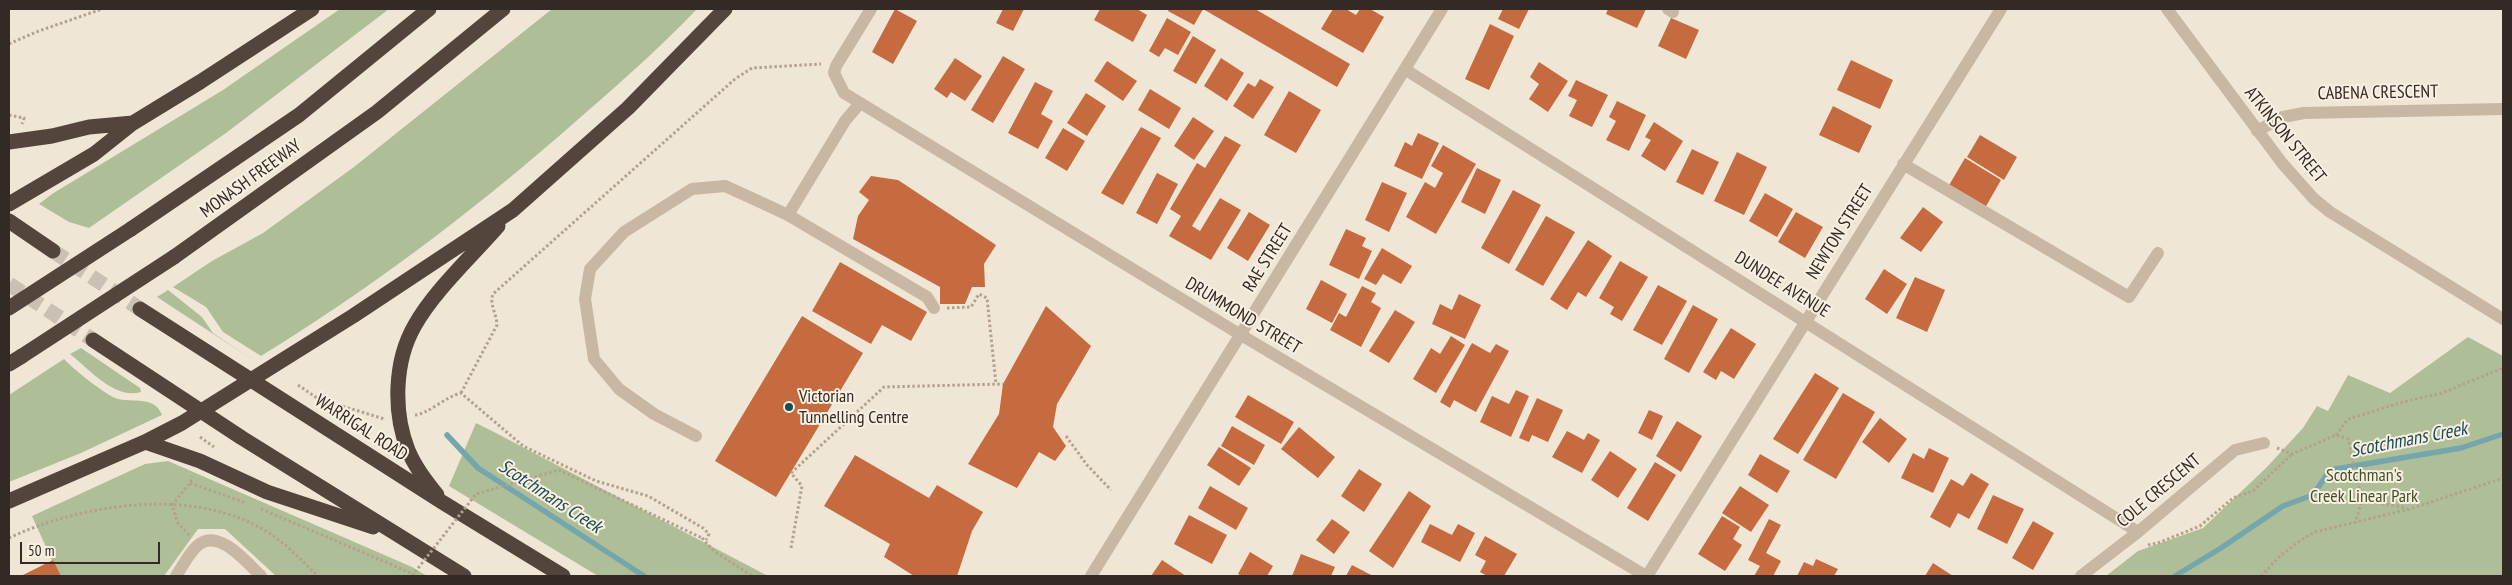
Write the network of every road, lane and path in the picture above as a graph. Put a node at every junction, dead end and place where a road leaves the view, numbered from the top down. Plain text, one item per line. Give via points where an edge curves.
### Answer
1 (102, 9) edge
2 (312, 9) edge
3 (430, 9) edge
4 (503, 9) edge
5 (725, 9) edge
6 (871, 9) edge
7 (1442, 9) edge
8 (2001, 9) edge
9 (2167, 9) edge
10 (9, 44) edge
11 (830, 69) junction
12 (1406, 70) junction
13 (860, 103) junction
14 (2503, 108) edge
15 (9, 114) edge
16 (133, 123) junction
17 (16, 125) dead end
18 (2257, 131) junction
19 (9, 142) edge
20 (1903, 164) junction
21 (9, 204) edge
22 (512, 210) junction
23 (788, 215) junction
24 (9, 221) edge
25 (54, 251) tunnel mouth
26 (2158, 252) dead end
27 (9, 308) edge
28 (934, 308) joint
29 (140, 309) tunnel mouth
30 (2503, 319) edge
31 (1805, 320) junction
32 (1241, 335) junction
33 (93, 340) tunnel mouth
34 (9, 364) edge
35 (2503, 368) edge
36 (252, 380) junction
37 (296, 381) dead end
38 (996, 384) junction
39 (1002, 384) dead end
40 (461, 393) junction
41 (201, 411) junction
42 (411, 414) dead end
43 (387, 419) dead end
44 (2336, 435) junction
45 (696, 436) dead end
46 (1066, 436) dead end
47 (200, 437) dead end
48 (145, 442) junction
49 (2264, 443) dead end
50 (214, 447) dead end
51 (2284, 450) dead end
52 (2292, 454) junction
53 (192, 475) dead end
54 (2503, 478) edge
55 (190, 483) junction
56 (1111, 490) dead end
57 (2362, 500) junction
58 (9, 501) edge
59 (442, 502) junction
60 (248, 504) dead end
61 (172, 505) junction
62 (256, 507) dead end
63 (2410, 509) junction
64 (2355, 524) junction
65 (2138, 532) junction
66 (395, 534) junction
67 (9, 538) edge
68 (704, 539) junction
69 (198, 545) junction
70 (2120, 546) junction
71 (791, 548) dead end
72 (176, 576) edge
73 (261, 576) edge
74 (318, 576) edge
75 (412, 576) edge
76 (418, 576) edge
77 (464, 576) edge
78 (563, 576) edge
79 (752, 576) edge
80 (1092, 576) edge
81 (1647, 576) edge
82 (2082, 576) edge
83 (2261, 576) edge

1 - 10 path
2 - 16 highway
3 - 27 highway, MONASH FREEWAY, bridge via 299,115
4 - 34 highway, MONASH FREEWAY, bridge via 377,112 174,257
5 - 22 highway via 628,108
6 - 11 street via 836,66
7 - 12 street, RAE STREET
8 - 20 street, NEWTON STREET
9 - 18 street, ATKINSON STREET
11 - 13 street, DRUMMOND STREET via 844,93
11 - 40 path via 752,68 735,79 493,294 497,326
12 - 31 street, DUNDEE AVENUE
12 - 32 street, RAE STREET
13 - 23 street via 845,121
13 - 32 street, DRUMMOND STREET
14 - 18 street, CABENA CRESCENT via 2304,112 2283,117
15 - 17 path via 24,118 23,124
16 - 19 highway via 89,127
16 - 21 highway via 94,154
18 - 30 street, ATKINSON STREET via 2301,185 2330,212
20 - 26 street via 2129,297
20 - 31 street, NEWTON STREET
22 - 36 highway
22 - 59 highway via 415,325 401,366 398,390 402,433 419,471
23 - 28 street via 927,296
23 - 45 street via 725,186 692,189 624,232 590,269 585,299 594,359 619,389 654,414
24 - 25 highway
28 - 38 path via 971,307 979,294 987,298
29 - 36 highway, WARRIGAL ROAD
31 - 65 street, DUNDEE AVENUE
31 - 81 street, NEWTON STREET
32 - 80 street, RAE STREET
32 - 81 street, DRUMMOND STREET
33 - 41 highway
35 - 44 path via 2442,393 2348,419
36 - 41 highway
36 - 59 highway, WARRIGAL ROAD
37 - 43 path via 297,387 317,398
38 - 39 path
38 - 71 path via 884,387 791,473 802,486
40 - 42 path via 420,415
40 - 68 path via 523,446 596,481 648,496 703,528 709,534
41 - 48 highway
41 - 66 highway
44 - 52 path
44 - 57 path via 2348,439
46 - 56 path
47 - 50 path
48 - 58 highway
48 - 66 highway via 200,460 267,492
49 - 65 street, COLE CRESCENT via 2235,450
51 - 52 path
52 - 70 path via 2253,491 2233,498 2200,526 2158,543
53 - 55 path
54 - 63 path
55 - 60 path
55 - 61 path
57 - 63 path
57 - 64 path
59 - 78 highway, WARRIGAL ROAD
61 - 67 path via 121,505 95,509 34,526
61 - 69 path via 178,523
61 - 74 path via 225,514 255,526 278,539
62 - 76 path
63 - 64 path
64 - 83 path via 2316,532 2301,540
65 - 70 street, COLE CRESCENT
66 - 77 highway
68 - 75 path, bridge via 559,470 476,494
68 - 79 path via 714,551
69 - 72 street
69 - 73 street via 211,541 226,544
70 - 82 street, COLE CRESCENT

